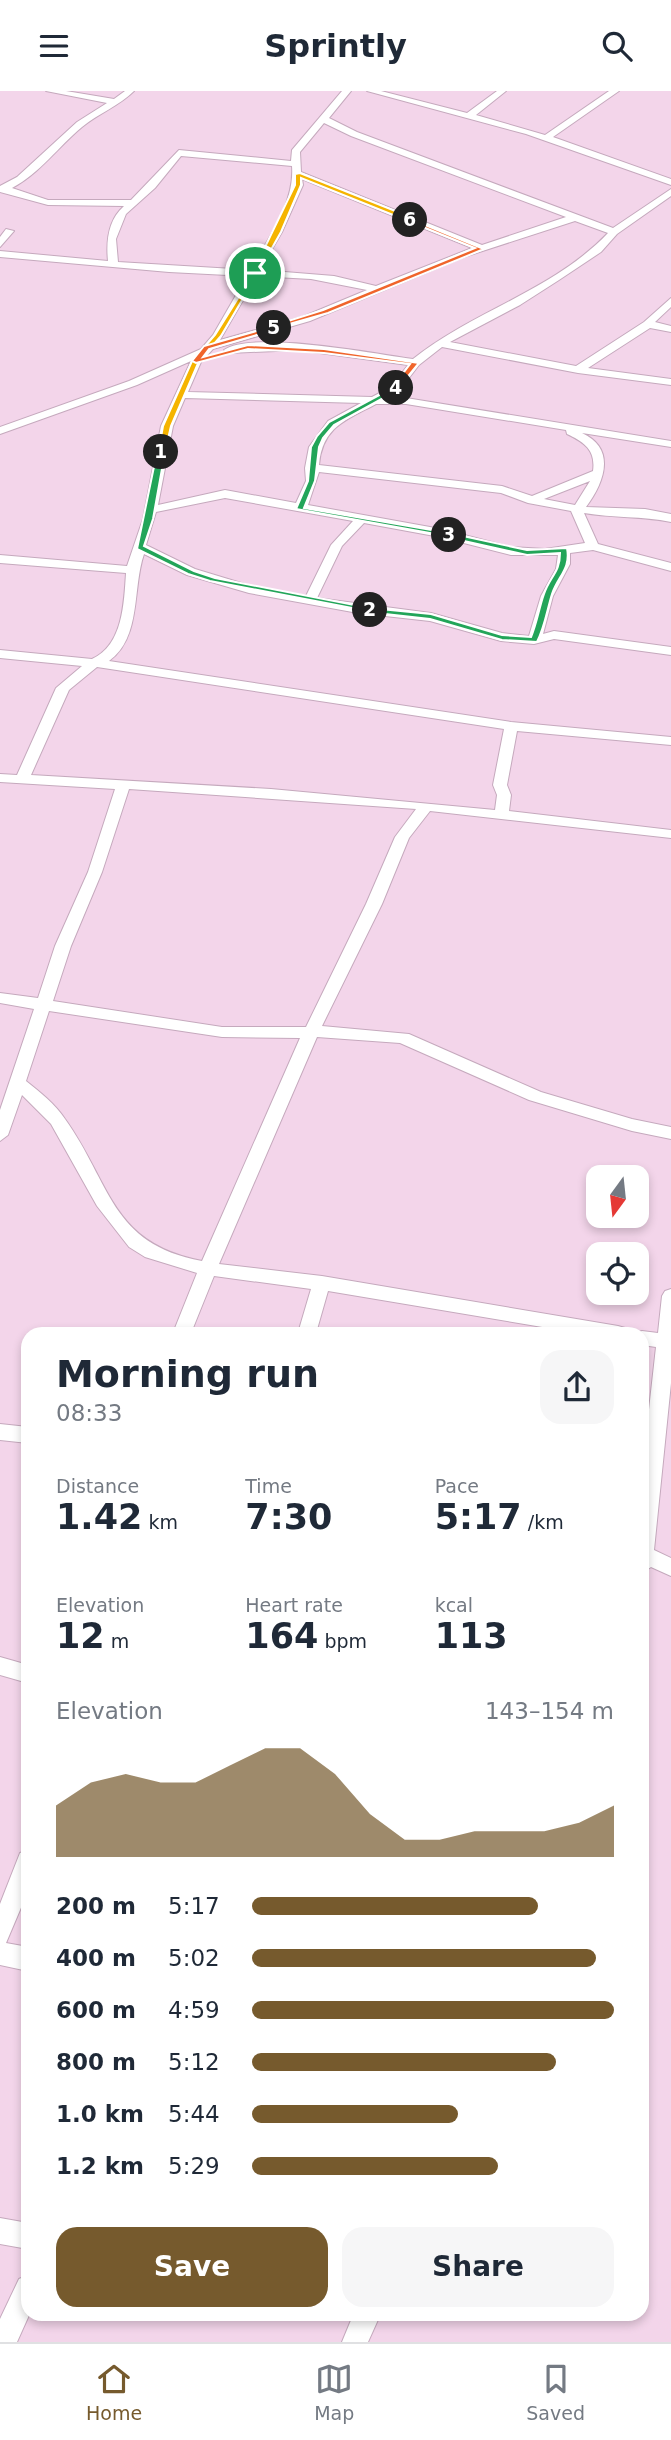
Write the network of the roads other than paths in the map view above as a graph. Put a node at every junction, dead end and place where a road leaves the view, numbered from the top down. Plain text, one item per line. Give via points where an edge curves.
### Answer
1 (50, 91) edge
2 (130, 91) edge
3 (347, 91) edge
4 (371, 91) edge
5 (502, 91) edge
6 (615, 91) edge
7 (118, 102) junction
8 (468, 117) junction
9 (323, 119) junction
10 (545, 138) junction
11 (298, 169) junction
12 (671, 183) edge
13 (3, 189) edge
14 (671, 192) edge
15 (130, 203) junction
16 (573, 218) junction
17 (9, 231) dead end
18 (614, 232) junction
19 (0, 244) edge
20 (481, 249) junction
21 (0, 254) edge
22 (113, 265) junction
23 (255, 273) junction
24 (379, 290) junction
25 (671, 301) edge
26 (648, 324) junction
27 (671, 329) edge
28 (440, 343) junction
29 (201, 353) junction
30 (415, 363) junction
31 (578, 370) junction
32 (671, 382) edge
33 (181, 395) junction
34 (380, 399) junction
35 (555, 426) junction
36 (0, 431) edge
37 (671, 444) edge
38 (311, 468) junction
39 (598, 473) junction
40 (532, 500) junction
41 (300, 509) junction
42 (150, 510) junction
43 (577, 510) junction
44 (671, 518) edge
45 (360, 520) junction
46 (593, 546) junction
47 (140, 547) junction
48 (564, 550) junction
49 (0, 559) edge
50 (671, 567) edge
51 (132, 570) junction
52 (311, 598) junction
53 (534, 640) junction
54 (671, 652) edge
55 (0, 654) edge
56 (94, 663) junction
57 (511, 726) junction
58 (671, 741) edge
59 (0, 778) edge
60 (22, 780) junction
61 (124, 784) junction
62 (425, 806) junction
63 (502, 814) junction
64 (671, 834) edge
65 (0, 997) edge
66 (43, 1006) junction
67 (311, 1031) junction
68 (17, 1082) junction
69 (671, 1133) edge
70 (0, 1135) edge
71 (208, 1268) junction
72 (322, 1283) junction
73 (671, 1296) edge
74 (184, 1327) edge
75 (309, 1327) edge
76 (582, 1327) edge
77 (649, 1339) edge
78 (664, 1341) junction
79 (0, 1432) edge
80 (21, 1434) edge
81 (649, 1495) edge
82 (649, 1559) edge
83 (671, 1567) edge
84 (0, 1667) edge
85 (21, 1672) edge
86 (20, 1898) edge
87 (0, 1934) edge
88 (0, 1953) edge
89 (21, 1958) edge
90 (0, 2231) edge
91 (21, 2236) edge
92 (21, 2303) edge
93 (364, 2321) edge
94 (3, 2342) edge
95 (355, 2342) edge

1 - 7 street
2 - 7 street
3 - 9 street
4 - 8 street
5 - 8 street
6 - 10 street
7 - 13 street via 81,124
8 - 10 street
9 - 11 street via 295,152
9 - 16 street
10 - 12 street
11 - 15 street via 179,153 152,187
11 - 20 street
11 - 23 street via 298,185
13 - 15 street via 49,202
14 - 18 street
15 - 22 street via 111,239
16 - 18 street
16 - 20 street
17 - 19 street
18 - 28 street via 597,250 516,303
20 - 24 street
21 - 22 street
22 - 23 street
23 - 24 street via 344,281
23 - 29 street via 218,336
24 - 29 street
25 - 26 street
26 - 27 street
26 - 31 street
28 - 30 street
28 - 31 street
29 - 30 street via 248,347
29 - 33 street
29 - 36 street
30 - 34 street via 402,382
31 - 32 street
33 - 34 street
33 - 42 street via 167,426
34 - 35 street
34 - 38 street via 332,423 315,447
35 - 37 street
35 - 39 street via 594,447 601,462
38 - 40 street via 502,490
38 - 41 street via 312,481
39 - 40 street
39 - 43 street via 596,485
40 - 43 street
41 - 42 street via 225,494
41 - 45 street
42 - 47 street
43 - 44 street
43 - 46 street
45 - 48 street via 441,533 511,551
45 - 52 street via 337,545
46 - 48 street
46 - 50 street
47 - 51 street
47 - 52 street via 213,580
48 - 53 street via 564,568 549,592
49 - 51 street
51 - 56 street via 125,627 115,648
52 - 53 street via 358,609 431,617 502,637
53 - 54 street via 554,635
55 - 56 street
56 - 57 street
56 - 60 street via 63,688
57 - 58 street
57 - 63 street via 500,776 505,795
59 - 60 street
60 - 61 street
61 - 62 street
61 - 66 street
62 - 63 street
62 - 67 street via 402,837
63 - 64 street
65 - 66 street
66 - 67 street via 222,1032
66 - 68 street
67 - 69 street via 403,1038 499,1082
67 - 71 street
68 - 70 street
68 - 71 street via 61,1125 94,1191 136,1242 149,1252
71 - 72 street
71 - 74 street
72 - 75 street
72 - 76 street
73 - 78 street
77 - 78 street
78 - 81 street
79 - 80 street
82 - 83 street
84 - 85 street
86 - 87 street
88 - 89 street
90 - 91 street
92 - 94 street
93 - 95 street

